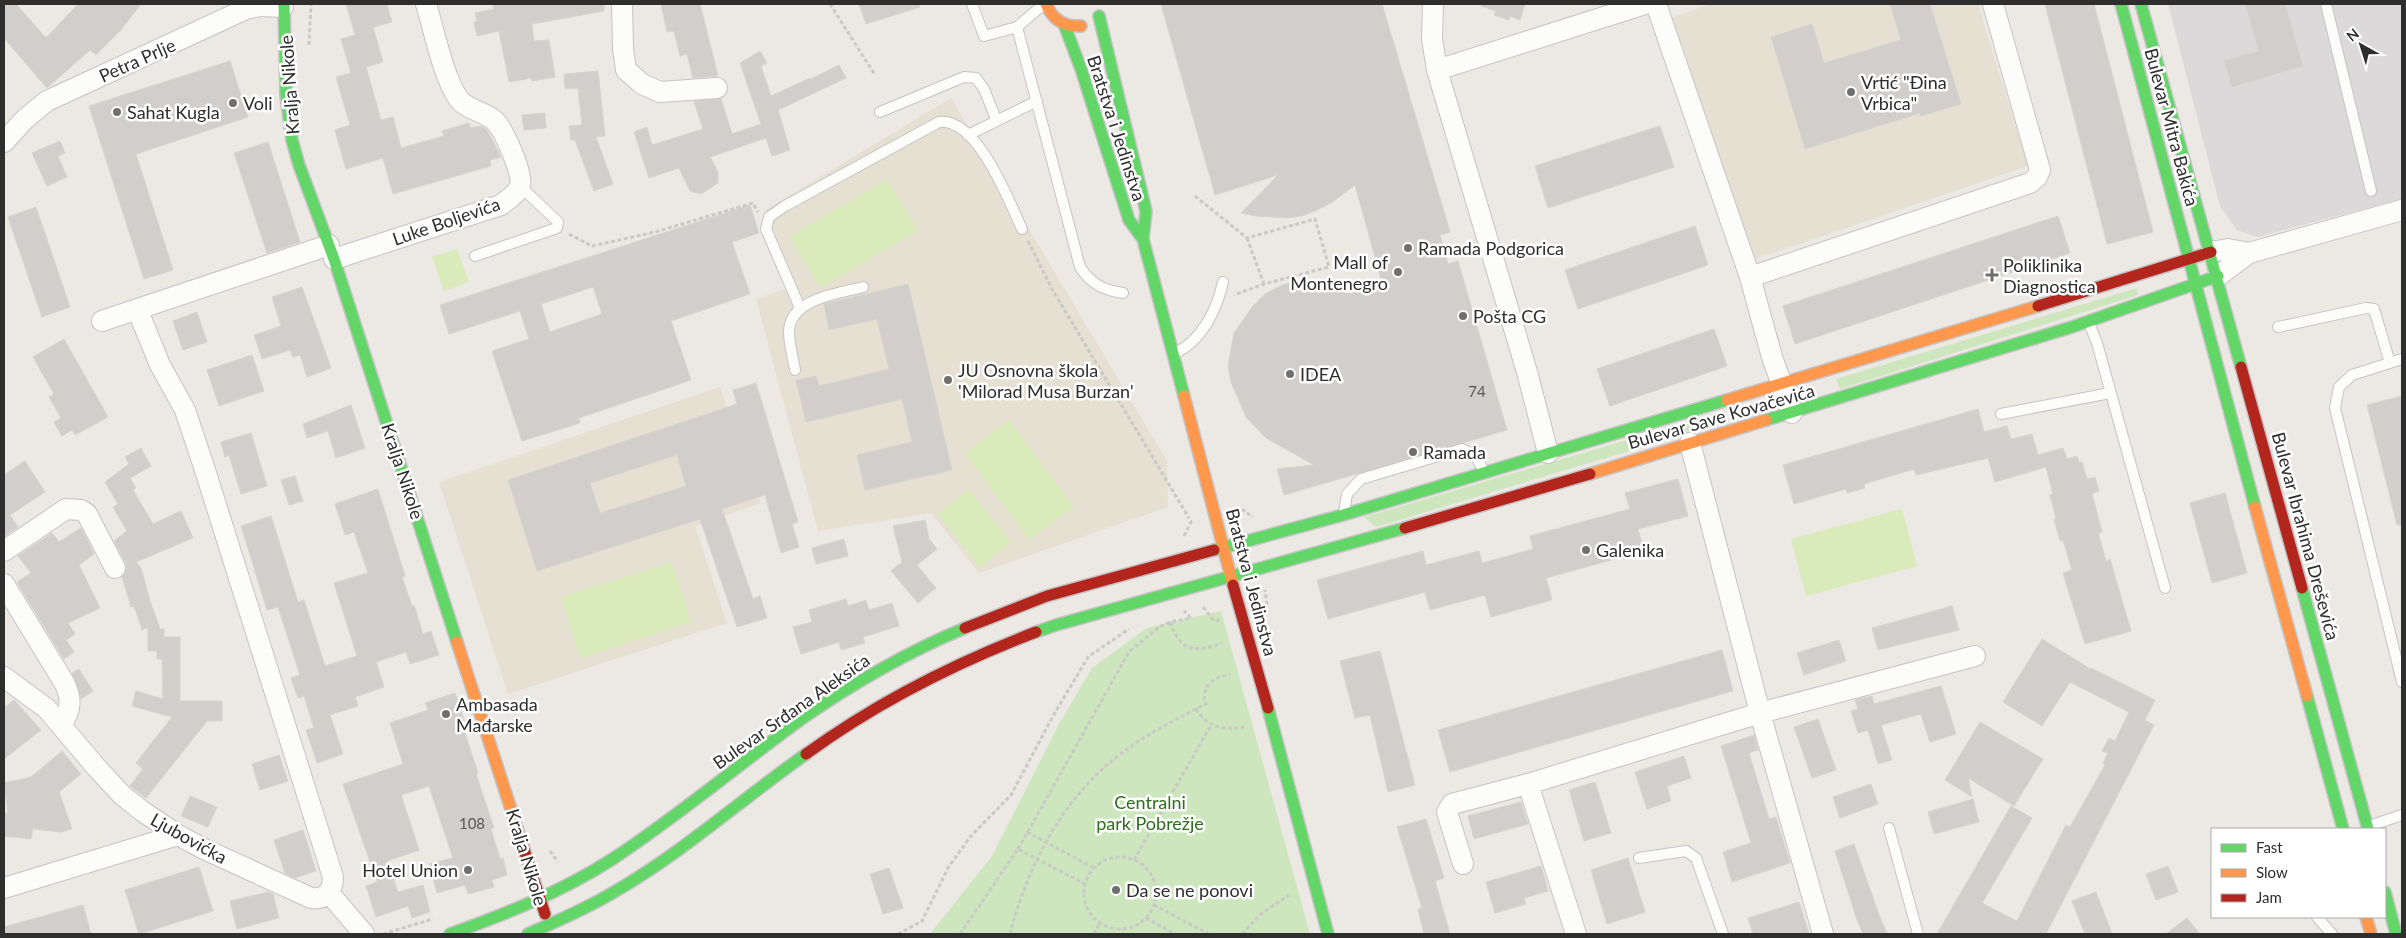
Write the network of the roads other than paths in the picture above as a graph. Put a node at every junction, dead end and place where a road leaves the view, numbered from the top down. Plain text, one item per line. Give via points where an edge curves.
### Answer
1 (426, 4) edge
2 (622, 4) edge
3 (972, 4) edge
4 (1045, 4) edge
5 (1105, 4) edge
6 (1432, 4) edge
7 (1645, 4) edge
8 (1656, 4) edge
9 (1992, 4) edge
10 (2121, 4) edge
11 (2142, 4) edge
12 (2326, 4) edge
13 (284, 5) edge
14 (1099, 16) junction
15 (1064, 24) junction
16 (1017, 27) junction
17 (1437, 70) junction
18 (717, 88) dead end
19 (1037, 101) junction
20 (880, 112) dead end
21 (996, 119) junction
22 (968, 135) junction
23 (4, 142) edge
24 (520, 186) junction
25 (2371, 191) dead end
26 (2402, 210) edge
27 (1022, 229) road end
28 (1143, 240) junction
29 (331, 252) junction
30 (2211, 252) junction
31 (2249, 253) junction
32 (475, 256) dead end
33 (2188, 260) junction
34 (2218, 276) junction
35 (1750, 277) junction
36 (1223, 282) dead end
37 (2195, 284) junction
38 (863, 287) dead end
39 (1123, 292) dead end
40 (800, 308) junction
41 (138, 311) junction
42 (102, 322) dead end
43 (2088, 322) junction
44 (2278, 327) dead end
45 (1174, 353) junction
46 (2402, 359) edge
47 (2390, 363) junction
48 (796, 370) dead end
49 (1781, 382) junction
50 (2110, 393) junction
51 (1792, 413) junction
52 (2001, 414) dead end
53 (1690, 442) junction
54 (1548, 453) junction
55 (1484, 472) junction
56 (1344, 515) junction
57 (1223, 549) junction
58 (4, 551) edge
59 (115, 568) dead end
60 (1230, 575) junction
61 (4, 584) edge
62 (2165, 588) dead end
63 (1975, 656) dead end
64 (4, 677) edge
65 (2402, 682) edge
66 (1760, 713) junction
67 (62, 724) junction
68 (1528, 784) junction
69 (2402, 815) edge
70 (1889, 828) dead end
71 (2343, 828) edge
72 (2368, 828) edge
73 (178, 836) junction
74 (1639, 858) dead end
75 (1463, 864) dead end
76 (331, 885) junction
77 (4, 888) edge
78 (540, 896) junction
79 (2386, 896) edge
80 (2318, 918) edge
81 (2366, 918) edge
82 (550, 929) edge
83 (364, 934) edge
84 (450, 934) edge
85 (528, 934) edge
86 (1328, 934) edge
87 (1576, 934) edge
88 (1723, 934) edge
89 (1823, 934) edge
90 (1918, 934) edge
91 (2332, 934) edge
92 (2371, 934) edge
93 (2396, 934) edge

1 - 24 street, Luke Boljevića via 458,99 496,121 520,174
2 - 18 street via 626,70 642,84 660,92
3 - 16 lane via 984,36
4 - 15 street via 1055,19
4 - 16 lane
5 - 14 street
6 - 17 street via 1432,39
7 - 17 street
8 - 35 street
9 - 35 street via 2040,170 2037,177 2030,183
10 - 33 street, Bulevar Mitra Bakića
11 - 30 street, Bulevar Mitra Bakića
12 - 25 lane
13 - 23 street, Petra Prlje via 246,9 74,87 24,118
13 - 29 street, Kralja Nikole via 286,95 292,140 298,165
14 - 15 street via 1083,26
14 - 28 street, Bratstva i Jedinstva via 1146,210
15 - 28 street, Bratstva i Jedinstva via 1129,220
16 - 19 lane
17 - 54 street
19 - 21 lane
19 - 39 lane via 1080,267 1096,285
20 - 21 lane via 964,77 976,78
21 - 22 lane
22 - 27 lane via 991,163
22 - 40 lane via 948,121 940,122 769,217 766,228
24 - 29 street, Luke Boljevića via 501,205
24 - 32 lane via 558,222 557,228
26 - 31 street
28 - 45 street, Bratstva i Jedinstva
29 - 41 street, Luke Boljevića
29 - 78 street, Kralja Nikole
30 - 31 street
30 - 33 street, Bulevar Save Kovačevića
30 - 34 street, Bulevar Ibrahima Dreševića
31 - 34 street
33 - 37 street
33 - 49 street, Bulevar Save Kovačevića via 1904,348
34 - 37 street, Bulevar Save Kovačevića
34 - 72 street, Bulevar Ibrahima Dreševića
35 - 49 street
36 - 45 lane via 1219,300 1198,335
37 - 43 street, Bulevar Save Kovačevića
37 - 71 street
38 - 40 lane
40 - 48 lane via 790,324 789,333
41 - 42 street, Luke Boljevića
41 - 76 street via 160,365 185,410
43 - 50 lane via 2097,342
43 - 51 street, Bulevar Save Kovačevića
44 - 47 lane via 2366,308 2374,310
45 - 57 street, Bratstva i Jedinstva
46 - 47 lane
47 - 65 lane via 2352,375 2339,387 2335,408
49 - 51 street
49 - 54 street, Bulevar Save Kovačevića
50 - 52 lane
50 - 62 lane
51 - 53 street, Bulevar Save Kovačevića
53 - 60 street, Bulevar Save Kovačevića via 1510,499
53 - 66 street
54 - 55 street, Bulevar Save Kovačevića
55 - 56 street, Bulevar Save Kovačevića
55 - 56 lane via 1474,454 1462,449 1361,479 1347,494
56 - 57 street, Bulevar Save Kovačevića
57 - 60 street, Bratstva i Jedinstva
57 - 78 street, Bulevar Srđana Aleksića via 1047,596 939,638 829,701 610,860
58 - 59 street via 66,509 73,508 87,514
60 - 82 street via 1056,624 993,648 898,694 845,727 667,858
60 - 86 street, Bratstva i Jedinstva
61 - 67 street via 71,697 70,712
63 - 66 street
64 - 67 street, Ljubovićka via 31,695
66 - 68 street
66 - 89 street
67 - 73 street, Ljubovićka via 122,795
68 - 75 street via 1452,804 1448,808
68 - 87 street
69 - 72 lane
70 - 90 lane
73 - 76 street, Ljubovićka via 311,898 318,899
73 - 77 street
74 - 88 lane via 1686,852 1696,858
76 - 83 street
78 - 82 street, Kralja Nikole
78 - 84 street, Bulevar Srđana Aleksića
79 - 93 street
80 - 91 lane
81 - 92 street
82 - 85 street

